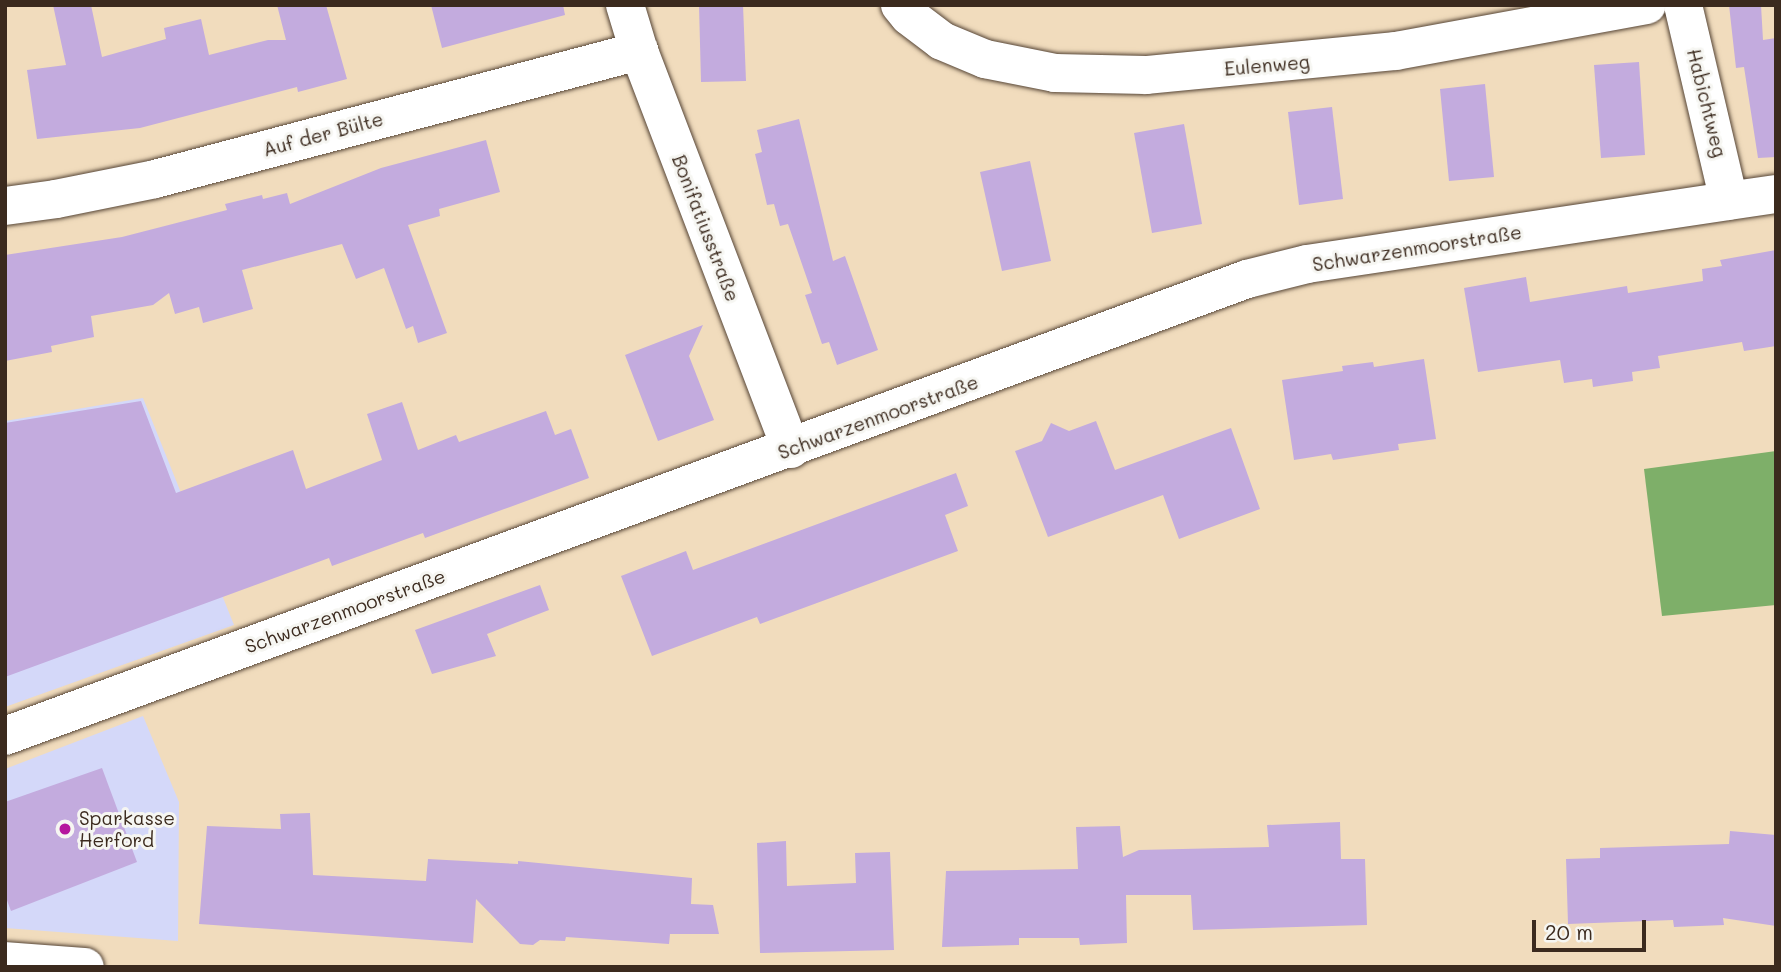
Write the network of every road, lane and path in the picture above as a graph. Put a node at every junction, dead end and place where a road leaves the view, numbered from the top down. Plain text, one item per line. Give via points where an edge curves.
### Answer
1 (625, 5) edge
2 (900, 5) edge
3 (1647, 5) edge
4 (1683, 5) edge
5 (639, 51) junction
6 (1776, 194) edge
7 (1729, 201) junction
8 (5, 206) edge
9 (791, 449) junction
10 (5, 736) edge
11 (5, 961) edge
12 (85, 967) edge

1 - 5 street, Bonifatiusstraße
2 - 3 street, Eulenweg via 942,41 985,59 1055,73 1146,75 1396,51
4 - 7 street, Habichtweg
5 - 8 street, Auf der Bülte via 155,179
5 - 9 street, Bonifatiusstraße
6 - 7 street, Schwarzenmoorstraße
7 - 9 street, Schwarzenmoorstraße via 1307,264 1247,279
9 - 10 street, Schwarzenmoorstraße
11 - 12 street

